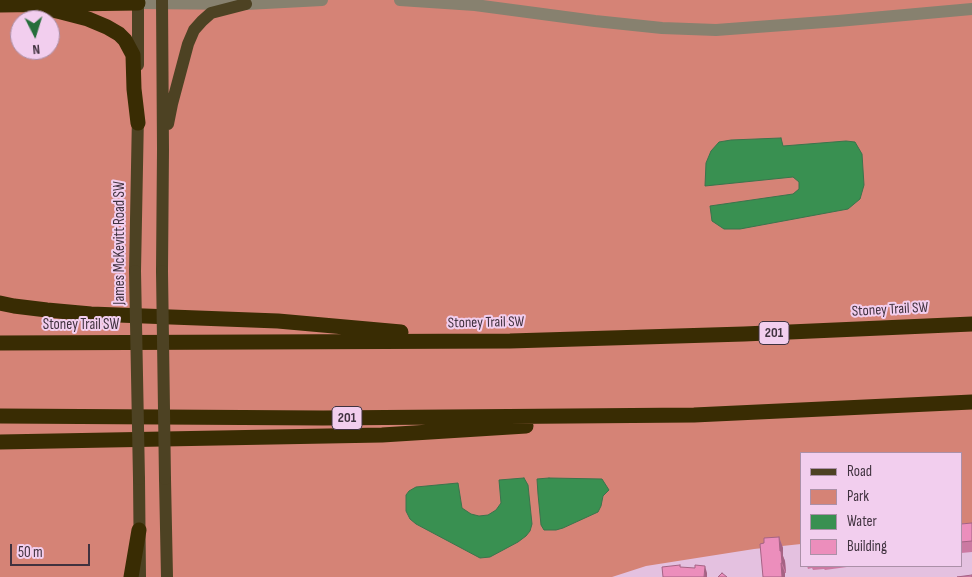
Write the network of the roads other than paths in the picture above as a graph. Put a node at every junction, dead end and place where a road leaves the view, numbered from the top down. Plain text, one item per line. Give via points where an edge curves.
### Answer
1 (322, 0) edge
2 (400, 0) edge
3 (454, 0) edge
4 (138, 2) edge
5 (162, 2) edge
6 (26, 4) junction
7 (246, 4) junction
8 (475, 5) junction
9 (0, 6) edge
10 (972, 9) edge
11 (138, 123) junction
12 (163, 149) junction
13 (0, 303) edge
14 (972, 324) edge
15 (510, 341) junction
16 (0, 343) edge
17 (972, 402) edge
18 (694, 415) junction
19 (0, 416) edge
20 (0, 442) edge
21 (139, 530) junction
22 (132, 577) edge
23 (140, 577) edge
24 (167, 577) edge

1 - 7 street
2 - 8 street
3 - 8 street
4 - 5 street
4 - 6 highway
4 - 11 main road, James McKevitt Road SW
5 - 7 street
5 - 12 main road
6 - 9 highway
6 - 11 highway via 88,19 125,40 132,55
7 - 12 main road via 211,13 194,30 172,104
8 - 10 street via 595,22 716,30
11 - 21 main road, James McKevitt Road SW, bridge via 135,271
12 - 24 main road, bridge
13 - 15 highway via 73,312 278,321
14 - 15 highway, Stoney Trail SW / 201
15 - 16 highway, Stoney Trail SW / 201
17 - 18 highway, 201
18 - 19 highway, 201
18 - 20 highway via 382,435
21 - 22 highway
21 - 23 main road, James McKevitt Road SW

